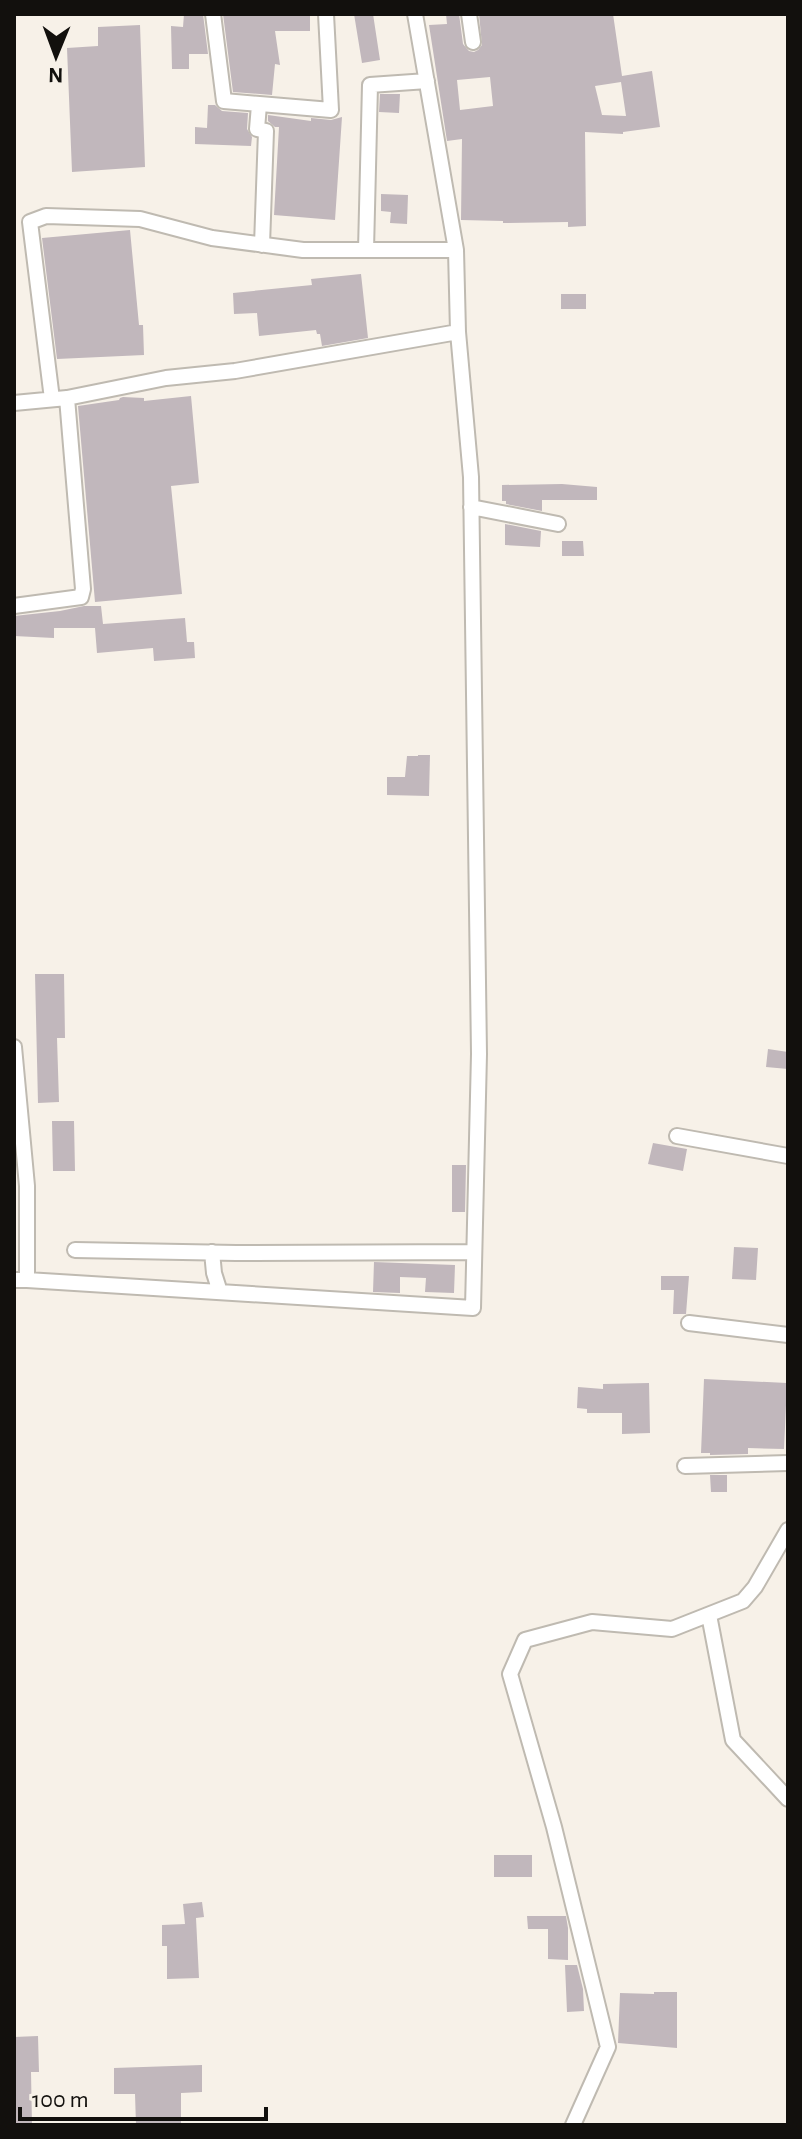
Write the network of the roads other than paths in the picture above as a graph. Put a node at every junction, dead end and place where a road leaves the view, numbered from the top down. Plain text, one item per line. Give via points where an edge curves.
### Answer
1 (213, 14) edge
2 (326, 14) edge
3 (415, 14) edge
4 (469, 14) edge
5 (473, 42) dead end
6 (427, 81) junction
7 (259, 105) junction
8 (262, 245) junction
9 (366, 250) junction
10 (456, 250) junction
11 (458, 332) junction
12 (59, 399) junction
13 (14, 403) edge
14 (471, 507) junction
15 (558, 524) dead end
16 (14, 606) edge
17 (14, 1047) edge
18 (677, 1136) dead end
19 (788, 1156) edge
20 (75, 1250) dead end
21 (212, 1252) junction
22 (474, 1252) junction
23 (21, 1280) edge
24 (220, 1292) junction
25 (689, 1323) dead end
26 (788, 1335) edge
27 (788, 1463) edge
28 (685, 1466) dead end
29 (788, 1530) edge
30 (709, 1615) junction
31 (788, 1799) edge
32 (573, 2125) edge

1 - 7 street via 224,101
2 - 7 street via 331,110
3 - 6 street
4 - 5 street
6 - 9 street via 370,85
6 - 10 street
7 - 8 street via 257,129 266,131
8 - 9 street
8 - 12 street via 140,219 46,216 30,222
9 - 10 street
10 - 11 street
11 - 12 street
11 - 14 street
12 - 13 street
12 - 16 street via 83,589 81,597
14 - 15 street
14 - 22 street via 479,1054
17 - 23 street via 27,1186
18 - 19 street
20 - 21 street
21 - 22 street
21 - 24 street
22 - 24 street via 473,1308
23 - 24 street
25 - 26 street
27 - 28 street
29 - 30 street via 743,1601
30 - 31 street via 733,1740
30 - 32 street via 672,1629 592,1622 525,1640 510,1674 608,2047

